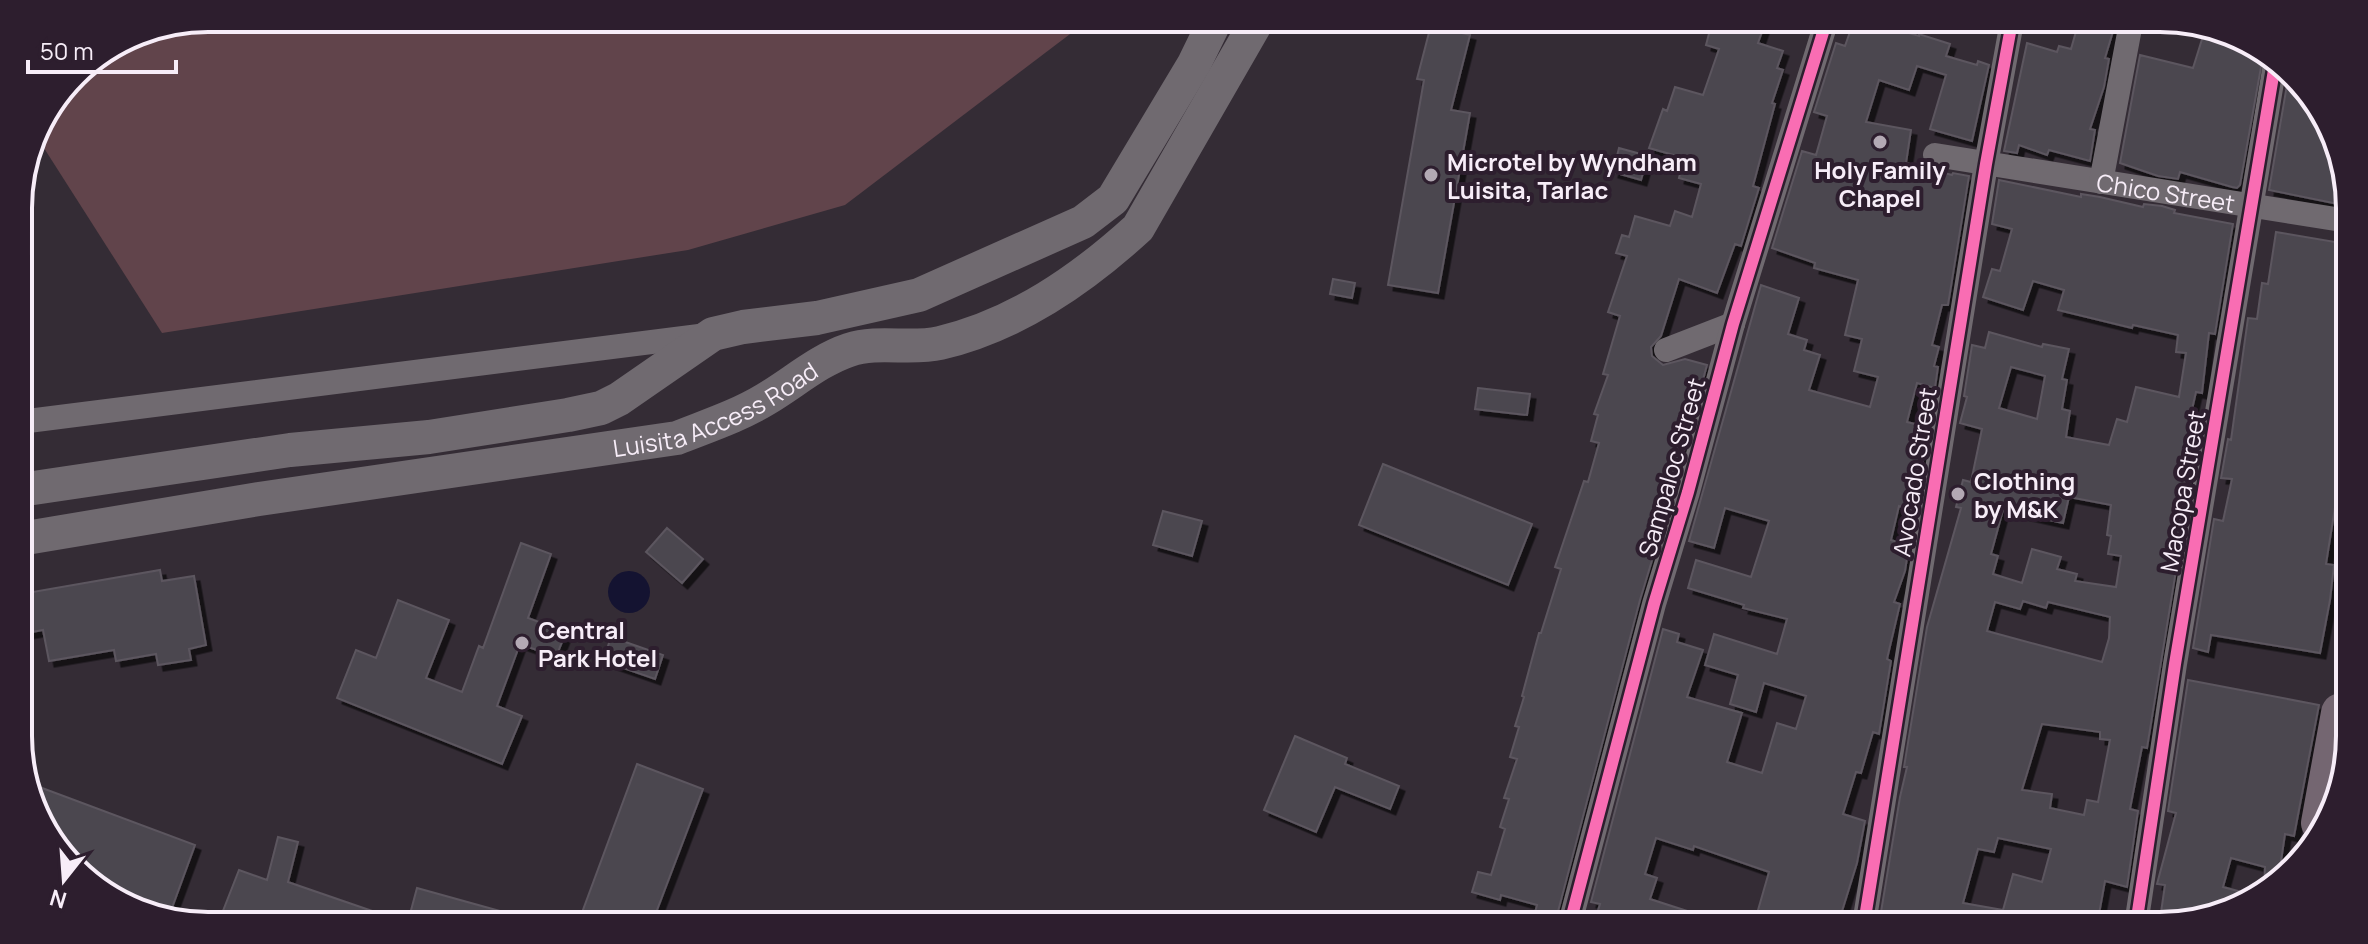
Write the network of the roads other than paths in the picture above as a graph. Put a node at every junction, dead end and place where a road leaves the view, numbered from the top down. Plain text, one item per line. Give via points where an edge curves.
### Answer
1 (1210, 32) edge
2 (1251, 32) edge
3 (1823, 32) edge
4 (2010, 32) edge
5 (2129, 32) edge
6 (2273, 74) edge
7 (1935, 155) dead end
8 (1986, 164) junction
9 (2101, 182) junction
10 (2252, 206) junction
11 (2336, 219) edge
12 (1733, 324) junction
13 (713, 334) junction
14 (1666, 350) dead end
15 (32, 420) edge
16 (32, 488) edge
17 (32, 537) edge
18 (2335, 745) edge
19 (2326, 795) edge
20 (1573, 912) edge
21 (1866, 912) edge
22 (2138, 912) edge

1 - 13 main road, Luisita Access Road via 1113,199 1083,222 919,295
2 - 17 main road, Luisita Access Road via 1138,228 1067,285 988,328 937,344 847,350 764,401 677,438
3 - 12 street, Sampaloc Street
4 - 8 street, Avocado Street
5 - 9 street
6 - 10 street, Macopa Street
7 - 8 street, Chico Street
8 - 9 street, Chico Street
8 - 21 street, Avocado Street
9 - 10 street, Chico Street
10 - 11 street, Chico Street
10 - 22 street, Macopa Street
12 - 14 street
12 - 20 street, Sampaloc Street
13 - 15 street
13 - 16 main road, Luisita Access Road via 619,399 579,413
18 - 19 highway

